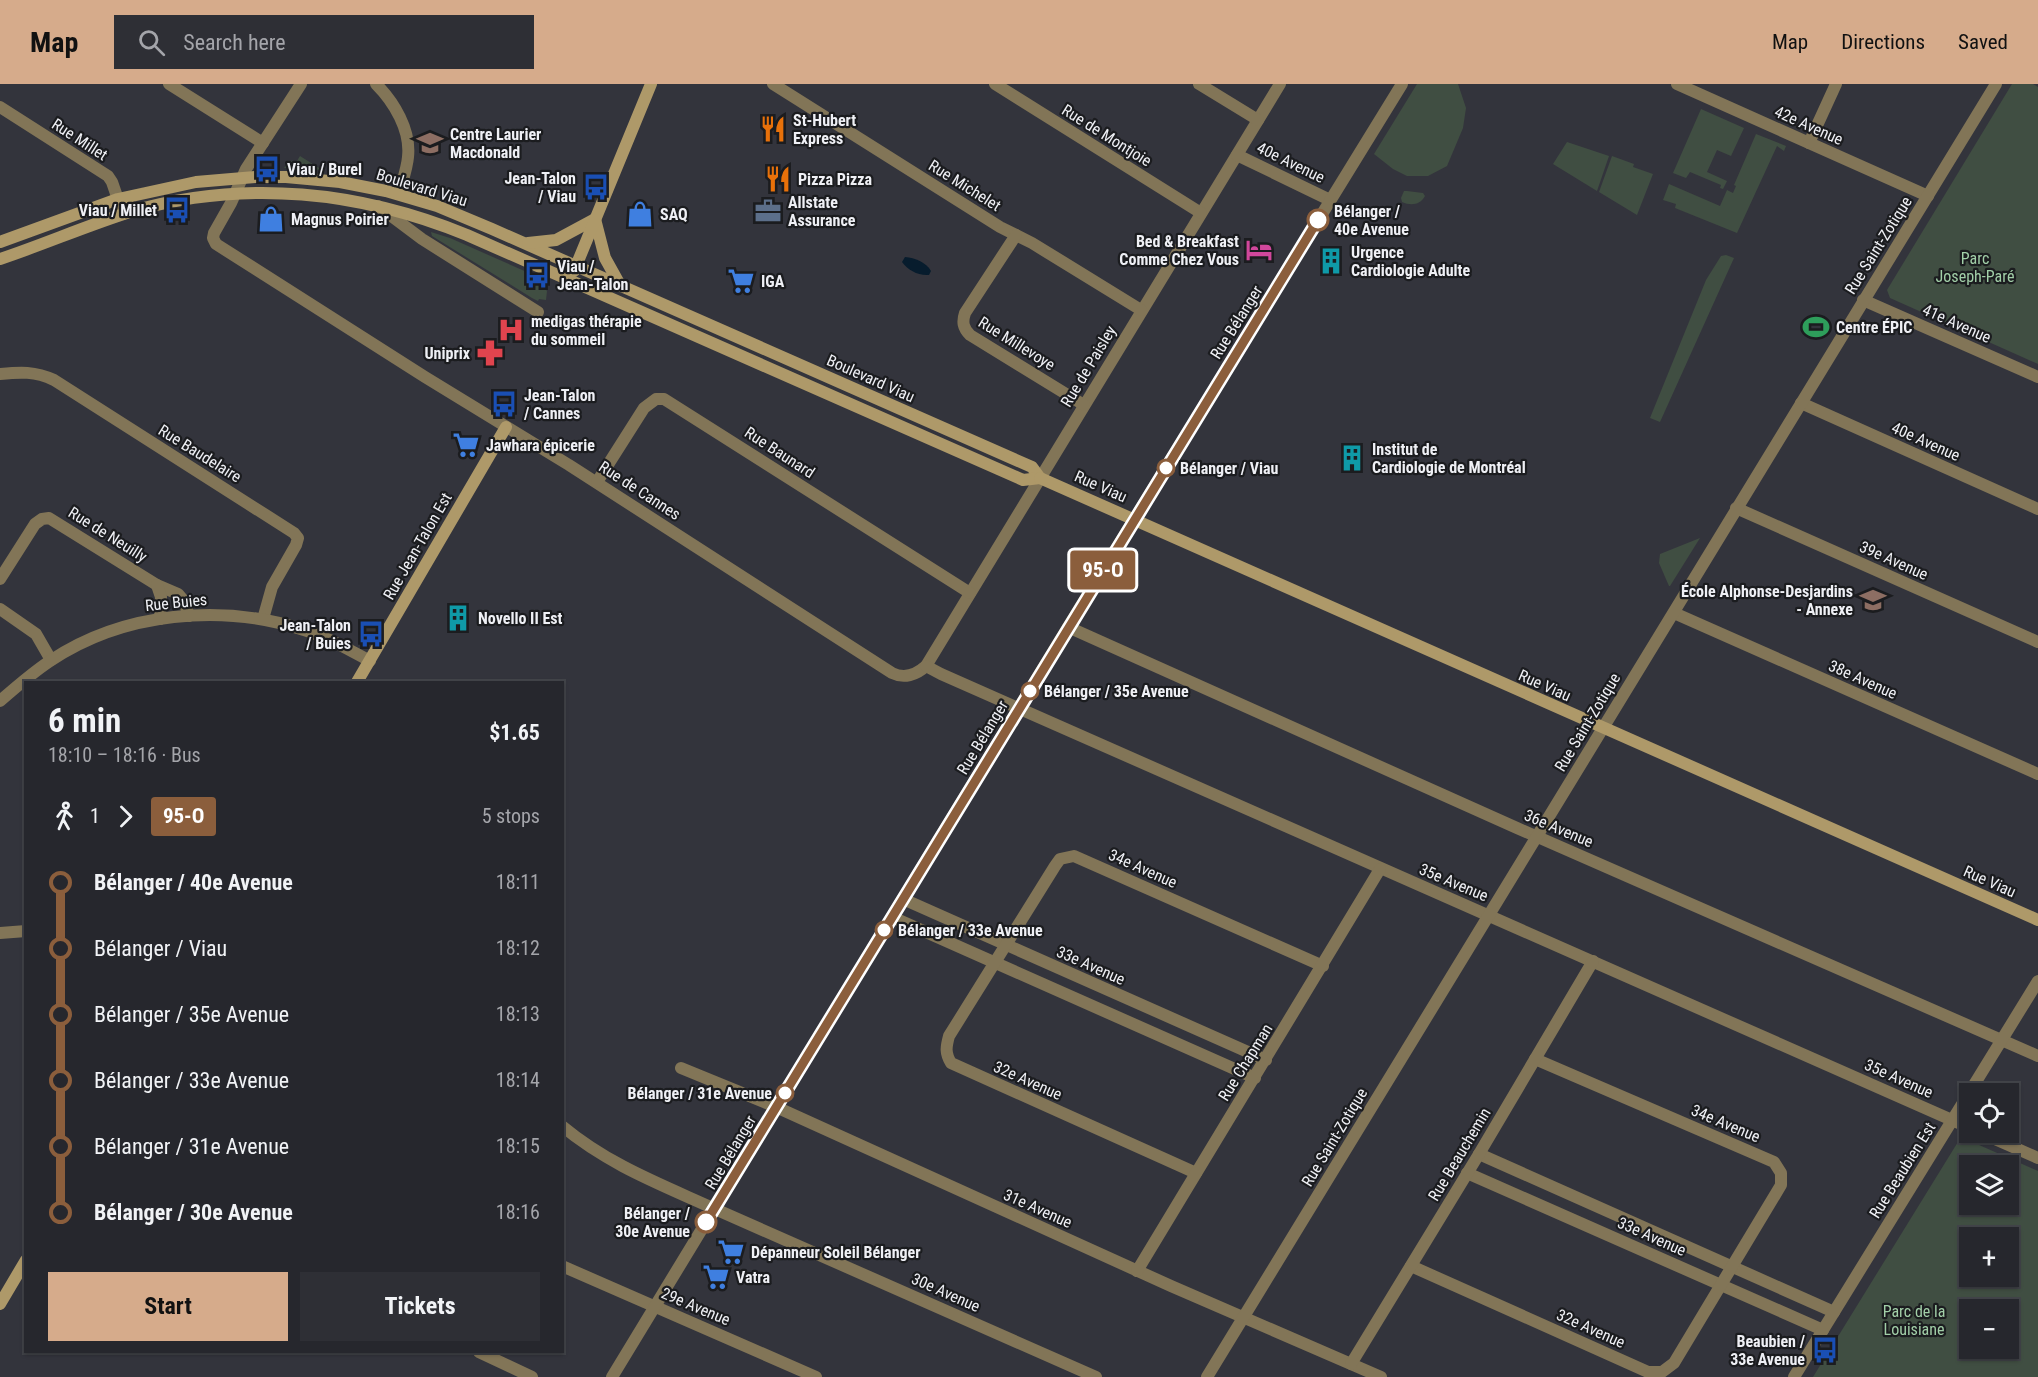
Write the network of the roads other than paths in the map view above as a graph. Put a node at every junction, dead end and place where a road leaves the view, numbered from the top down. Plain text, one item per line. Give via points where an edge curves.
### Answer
1 (169, 84) edge
2 (301, 84) edge
3 (376, 84) edge
4 (651, 84) edge
5 (773, 84) edge
6 (995, 84) edge
7 (1199, 84) edge
8 (1280, 84) edge
9 (1402, 84) edge
10 (1677, 84) edge
11 (1836, 84) edge
12 (1996, 84) edge
13 (1703, 89) edge
14 (0, 107) edge
15 (1258, 120) junction
16 (263, 143) junction
17 (1809, 143) junction
18 (1237, 155) junction
19 (242, 178) junction
20 (235, 194) junction
21 (399, 194) junction
22 (1928, 196) junction
23 (118, 199) junction
24 (1330, 200) junction
25 (377, 205) junction
26 (1201, 213) junction
27 (123, 214) junction
28 (595, 219) junction
29 (436, 222) junction
30 (1016, 235) junction
31 (422, 239) junction
32 (0, 242) edge
33 (524, 243) junction
34 (0, 259) edge
35 (576, 266) junction
36 (570, 280) junction
37 (620, 285) junction
38 (1863, 300) junction
39 (1141, 310) junction
40 (538, 312) dead end
41 (0, 374) edge
42 (2038, 377) edge
43 (1801, 403) junction
44 (1084, 405) junction
45 (506, 427) junction
46 (1040, 478) junction
47 (597, 482) junction
48 (1736, 508) junction
49 (2038, 509) edge
50 (1135, 519) junction
51 (0, 579) edge
52 (157, 585) junction
53 (970, 593) junction
54 (0, 609) edge
55 (1674, 613) junction
56 (189, 616) junction
57 (160, 619) junction
58 (263, 619) junction
59 (1068, 627) junction
60 (2038, 642) edge
61 (51, 660) junction
62 (370, 661) junction
63 (926, 666) junction
64 (25, 681) edge
65 (358, 681) edge
66 (24, 682) edge
67 (0, 701) edge
68 (1019, 708) junction
69 (1602, 728) junction
70 (2038, 774) edge
71 (1537, 837) junction
72 (1380, 869) junction
73 (903, 899) junction
74 (1487, 914) junction
75 (892, 917) junction
76 (2038, 920) edge
77 (24, 931) edge
78 (0, 933) edge
79 (1005, 945) junction
80 (1593, 961) junction
81 (994, 963) junction
82 (1323, 966) junction
83 (2038, 981) edge
84 (2002, 1040) junction
85 (2038, 1056) edge
86 (1535, 1059) junction
87 (1266, 1060) junction
88 (681, 1068) dead end
89 (1255, 1078) junction
90 (776, 1107) junction
91 (1952, 1120) junction
92 (1959, 1123) edge
93 (564, 1128) edge
94 (2004, 1143) edge
95 (1479, 1154) junction
96 (2038, 1158) edge
97 (1196, 1173) junction
98 (1467, 1173) junction
99 (715, 1209) junction
100 (24, 1263) edge
101 (1411, 1266) junction
102 (1732, 1266) junction
103 (564, 1267) edge
104 (1137, 1271) junction
105 (1720, 1284) junction
106 (0, 1304) edge
107 (655, 1306) junction
108 (1834, 1312) junction
109 (1243, 1317) junction
110 (1822, 1330) junction
111 (481, 1353) edge
112 (1351, 1364) junction
113 (532, 1377) edge
114 (612, 1377) edge
115 (816, 1377) edge
116 (1096, 1377) edge
117 (1207, 1377) edge
118 (1381, 1377) edge
119 (1794, 1377) edge

1 - 16 street
2 - 16 street, Rue de Cannes
3 - 21 street via 395,110 407,137 408,156
4 - 28 main road
5 - 30 street, Rue Michelet
6 - 26 street, Rue de Montjoie
7 - 15 street
8 - 15 street, Rue de Paisley
9 - 24 street, Rue Bélanger
10 - 13 street, 42e Avenue
11 - 17 street
12 - 22 street, Rue Saint-Zotique
13 - 17 street, 42e Avenue
14 - 23 street, Rue Millet via 104,173
15 - 18 street, Rue de Paisley
16 - 19 street, Rue de Cannes
17 - 22 street, 42e Avenue
18 - 24 street, 40e Avenue
18 - 26 street, Rue de Paisley
19 - 20 street, Rue de Cannes
19 - 21 main road, Boulevard Viau via 313,179
19 - 23 main road, Boulevard Viau via 175,186
20 - 25 main road, Boulevard Viau via 313,195
20 - 27 main road, Boulevard Viau via 179,200
20 - 45 street, Rue de Cannes via 214,233 218,245
21 - 33 main road, Boulevard Viau via 451,211
22 - 38 street, Rue Saint-Zotique
23 - 27 street, Rue Millet
23 - 32 main road, Boulevard Viau
24 - 50 street, Rue Bélanger
25 - 29 main road, Boulevard Viau
25 - 31 street, Boulevard Viau
26 - 39 street, Rue de Paisley
27 - 34 main road, Boulevard Viau
28 - 33 main road via 555,240
28 - 35 main road
28 - 37 main road via 605,258
29 - 31 street via 423,224
29 - 36 main road, Boulevard Viau
30 - 39 street, Rue Michelet
30 - 44 street, Rue Millevoye via 965,313 965,330
31 - 40 street, Boulevard Viau
33 - 35 main road, Boulevard Viau
35 - 36 main road
35 - 37 main road, Boulevard Viau
36 - 46 main road, Boulevard Viau via 1023,480
37 - 46 main road, Boulevard Viau via 1032,467
38 - 42 street, 41e Avenue
38 - 43 street, Rue Saint-Zotique
39 - 44 street, Rue de Paisley
41 - 58 street, Rue Baudelaire via 28,372 49,378 294,533 297,544 272,587
43 - 48 street, Rue Saint-Zotique
43 - 49 street, 40e Avenue
44 - 46 street, Rue de Paisley
45 - 47 street, Rue de Cannes
45 - 62 main road, Rue Jean-Talon Est
46 - 50 main road, Rue Viau
46 - 53 street, Rue de Paisley
47 - 53 street, Rue Baunard via 644,408 656,399 664,399
47 - 63 street, Rue de Cannes via 892,672 905,676
48 - 55 street, Rue Saint-Zotique
48 - 60 street, 39e Avenue
50 - 59 street, Rue Bélanger
50 - 69 main road, Rue Viau
51 - 52 street, Rue de Neuilly via 35,524 45,518 56,521
52 - 56 street, Rue de Neuilly via 181,597
52 - 57 street
53 - 63 street, Rue de Paisley
54 - 61 street via 36,634
55 - 69 street, Rue Saint-Zotique
55 - 70 street, 38e Avenue
56 - 57 street, Rue Buies
56 - 58 street, Rue Buies via 229,614
57 - 61 street, Rue Buies via 113,630
58 - 62 street, Rue Buies via 311,632
59 - 68 street, Rue Bélanger
59 - 71 street, 36e Avenue
61 - 64 street, Rue Buies
62 - 65 main road, Rue Jean-Talon Est
63 - 68 street, 35e Avenue
66 - 67 street, Rue Buies
68 - 72 street, 35e Avenue
68 - 73 street, Rue Bélanger
69 - 71 street, Rue Saint-Zotique
69 - 76 main road, Rue Viau
71 - 74 street, Rue Saint-Zotique
71 - 84 street, 36e Avenue
72 - 74 street, 35e Avenue
72 - 82 street, Rue Chapman
73 - 75 street, Rue Bélanger
73 - 79 street, 33e Avenue
74 - 80 street, 35e Avenue
74 - 109 street, Rue Saint-Zotique
75 - 81 street
75 - 90 street, Rue Bélanger
77 - 78 street
79 - 81 street, 34e Avenue
79 - 82 street, 34e Avenue via 1054,866 1059,860 1074,856
79 - 87 street, 33e Avenue
80 - 86 street, Rue Beauchemin
80 - 91 street, 35e Avenue
81 - 89 street
81 - 97 street, 32e Avenue via 949,1036 946,1055 951,1063
82 - 87 street, Rue Chapman
83 - 84 street, Rue Beaubien Est
84 - 85 street, 36e Avenue
84 - 91 street, Rue Beaubien Est
86 - 95 street, Rue Beauchemin
86 - 102 street, 34e Avenue via 1774,1162 1782,1185
87 - 89 street, Rue Chapman
88 - 90 street, 31e Avenue
89 - 97 street, Rue Chapman
90 - 99 street, Rue Bélanger
90 - 104 street, 31e Avenue
91 - 92 street, 35e Avenue
91 - 108 street, Rue Beaubien Est
93 - 99 street, 30e Avenue via 617,1165
94 - 96 street
95 - 98 street, Rue Beauchemin
95 - 102 street, 33e Avenue
97 - 104 street, Rue Chapman
98 - 101 street, Rue Beauchemin
98 - 105 street, 33e Avenue
99 - 107 street, Rue Bélanger
99 - 116 street, 30e Avenue
100 - 106 main road
101 - 105 street, 32e Avenue via 1648,1372 1662,1372 1674,1363
101 - 112 street, Rue Beauchemin
102 - 105 street, 34e Avenue
102 - 108 street, 33e Avenue
103 - 107 street, 29e Avenue
104 - 109 street, 31e Avenue
105 - 110 street, 33e Avenue
107 - 114 street, Rue Bélanger
107 - 115 street, 29e Avenue
108 - 110 street, Rue Beaubien Est
109 - 112 street, 31e Avenue
109 - 117 street, Rue Saint-Zotique
110 - 119 street, Rue Beaubien Est
111 - 113 street
112 - 118 street, 31e Avenue

